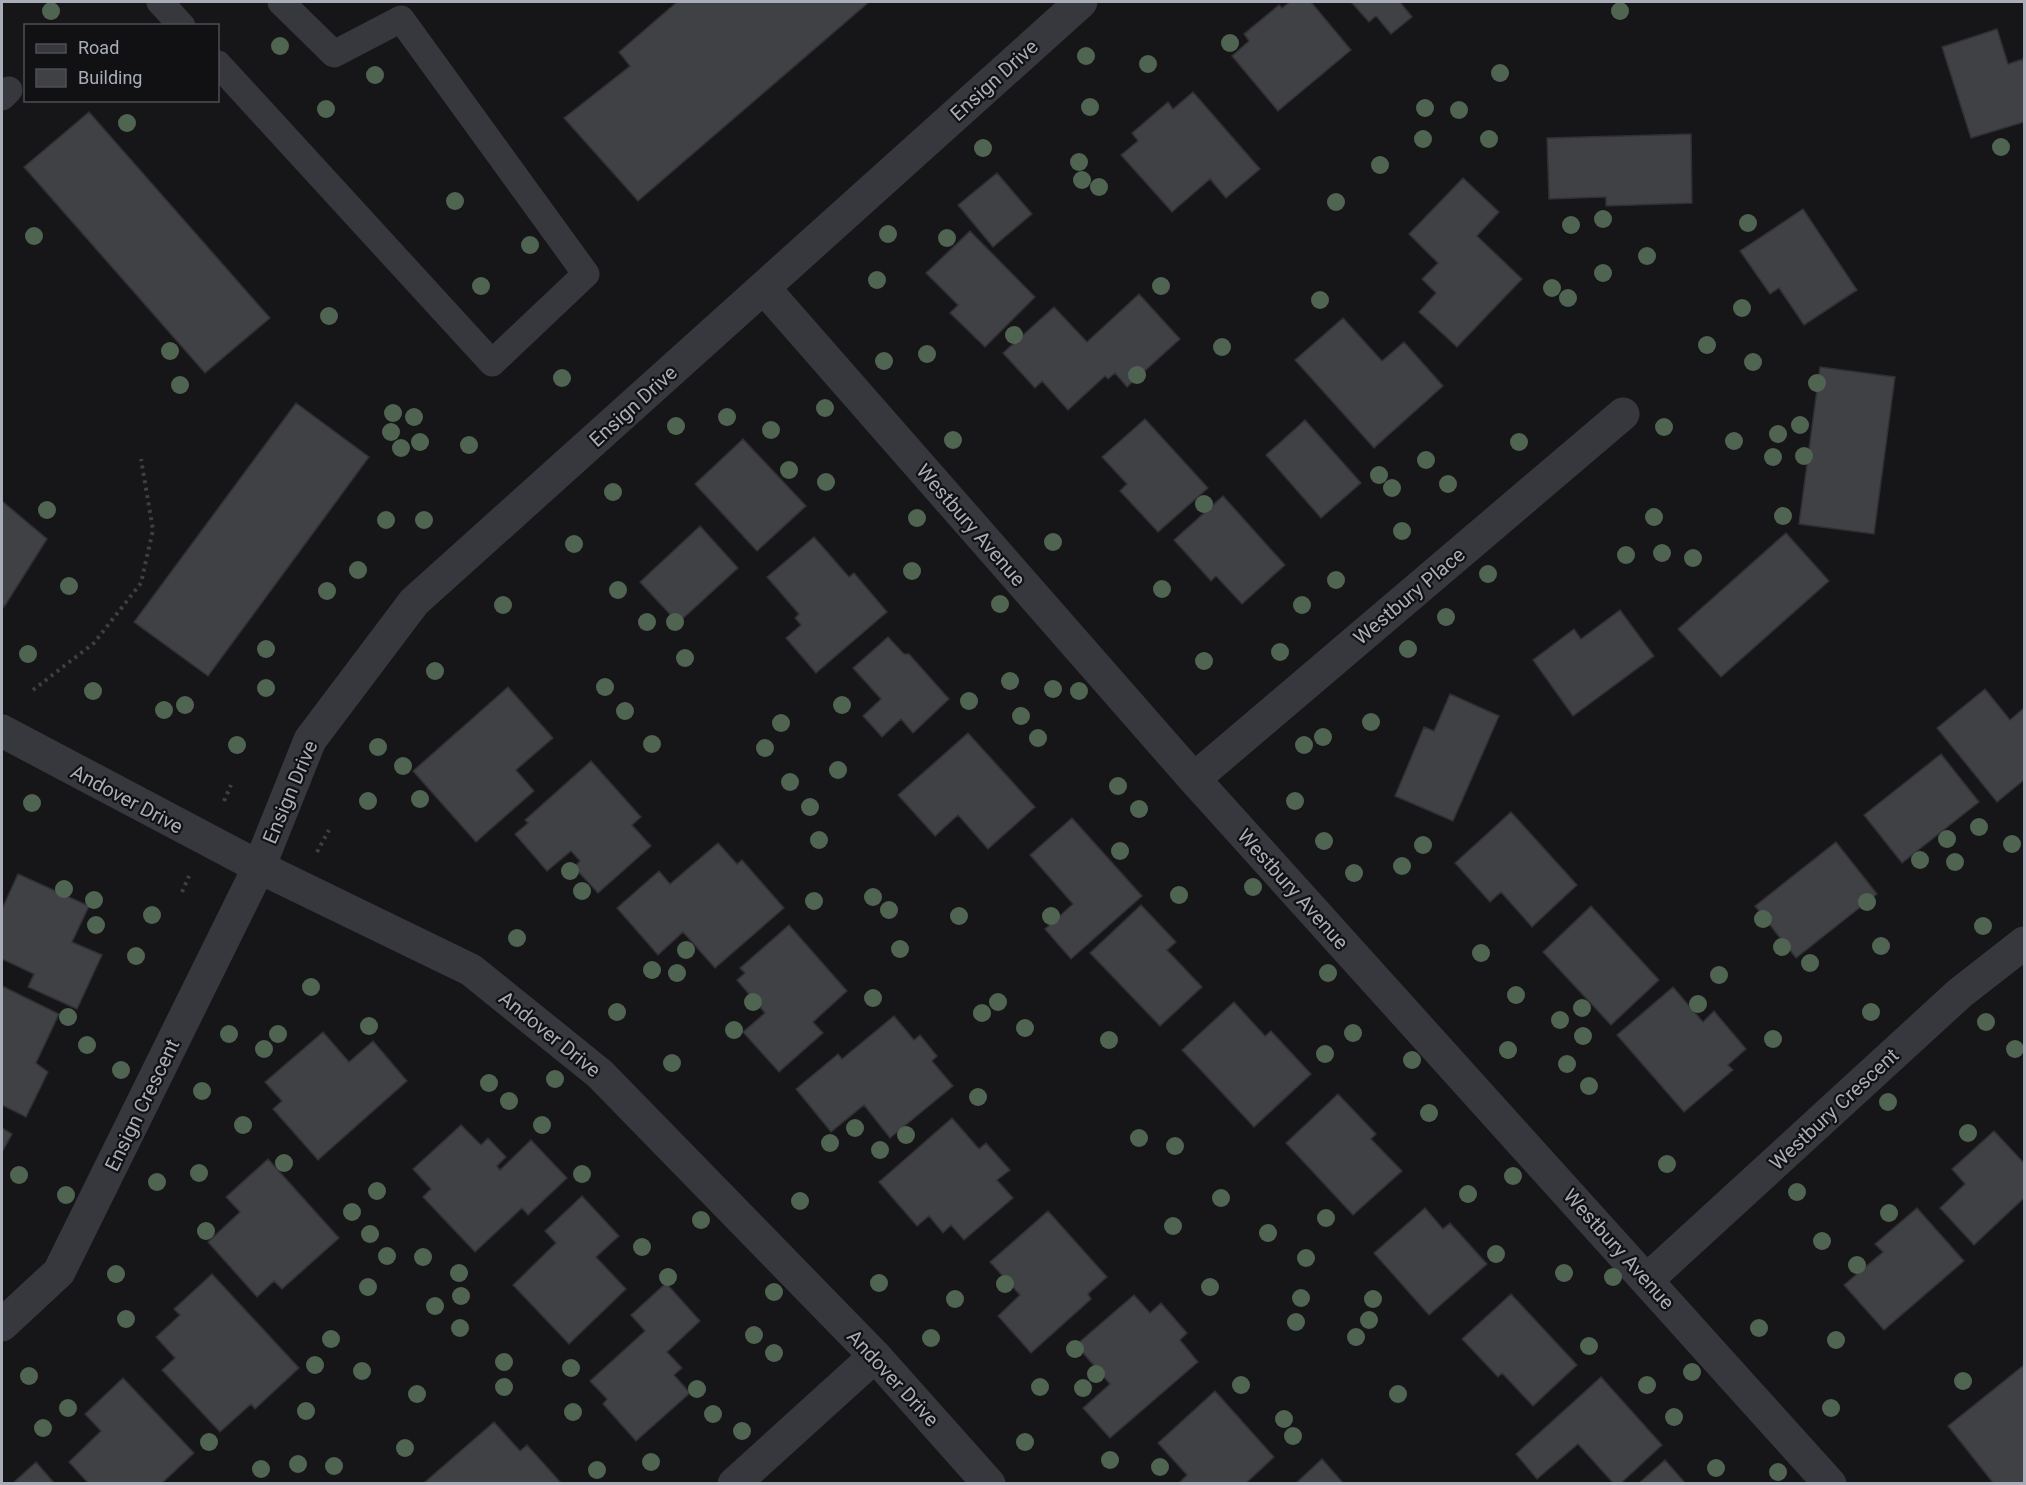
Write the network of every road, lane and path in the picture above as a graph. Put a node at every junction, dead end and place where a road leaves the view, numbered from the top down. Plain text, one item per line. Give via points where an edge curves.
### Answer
1 (160, 2) edge
2 (282, 2) edge
3 (1081, 2) edge
4 (180, 24) edge
5 (219, 65) edge
6 (764, 288) junction
7 (1623, 414) dead end
8 (141, 459) dead end
9 (33, 690) dead end
10 (2, 731) edge
11 (1194, 779) junction
12 (259, 867) junction
13 (2025, 943) edge
14 (1647, 1280) junction
15 (2, 1325) edge
16 (875, 1356) junction
17 (734, 1484) edge
18 (989, 1484) edge
19 (1830, 1484) edge

1 - 4 lane
2 - 5 lane via 333,54 401,19 586,274 492,363
3 - 6 street, Ensign Drive
6 - 11 street, Westbury Avenue
6 - 12 street, Ensign Drive via 414,602 310,740
7 - 11 street, Westbury Place
8 - 9 path via 153,530 141,582 94,643
10 - 12 street, Andover Drive
11 - 14 street, Westbury Avenue
12 - 15 street, Ensign Crescent via 59,1272
12 - 16 street, Andover Drive via 471,970 600,1074
13 - 14 street, Westbury Crescent via 1960,993
14 - 19 street, Westbury Avenue
16 - 17 street
16 - 18 street, Andover Drive

